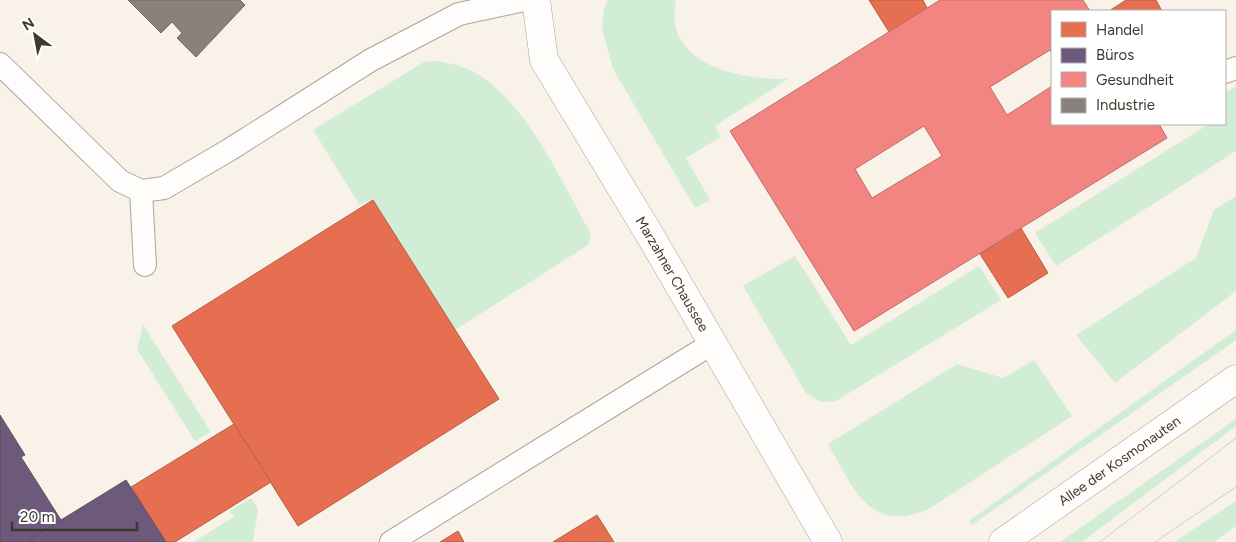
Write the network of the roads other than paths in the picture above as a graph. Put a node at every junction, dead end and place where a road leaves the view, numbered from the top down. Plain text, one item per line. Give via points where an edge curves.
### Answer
1 (524, 0) edge
2 (536, 0) edge
3 (0, 64) edge
4 (141, 191) junction
5 (145, 265) dead end
6 (713, 343) junction
7 (1236, 379) edge
8 (391, 542) edge
9 (828, 542) edge
10 (1003, 542) edge

1 - 4 lane via 458,14 371,60 164,188
2 - 6 street, Marzahner Chaussee via 544,60
3 - 4 lane via 120,181
4 - 5 lane
6 - 8 lane
6 - 9 street, Marzahner Chaussee
7 - 10 street, Allee der Kosmonauten

